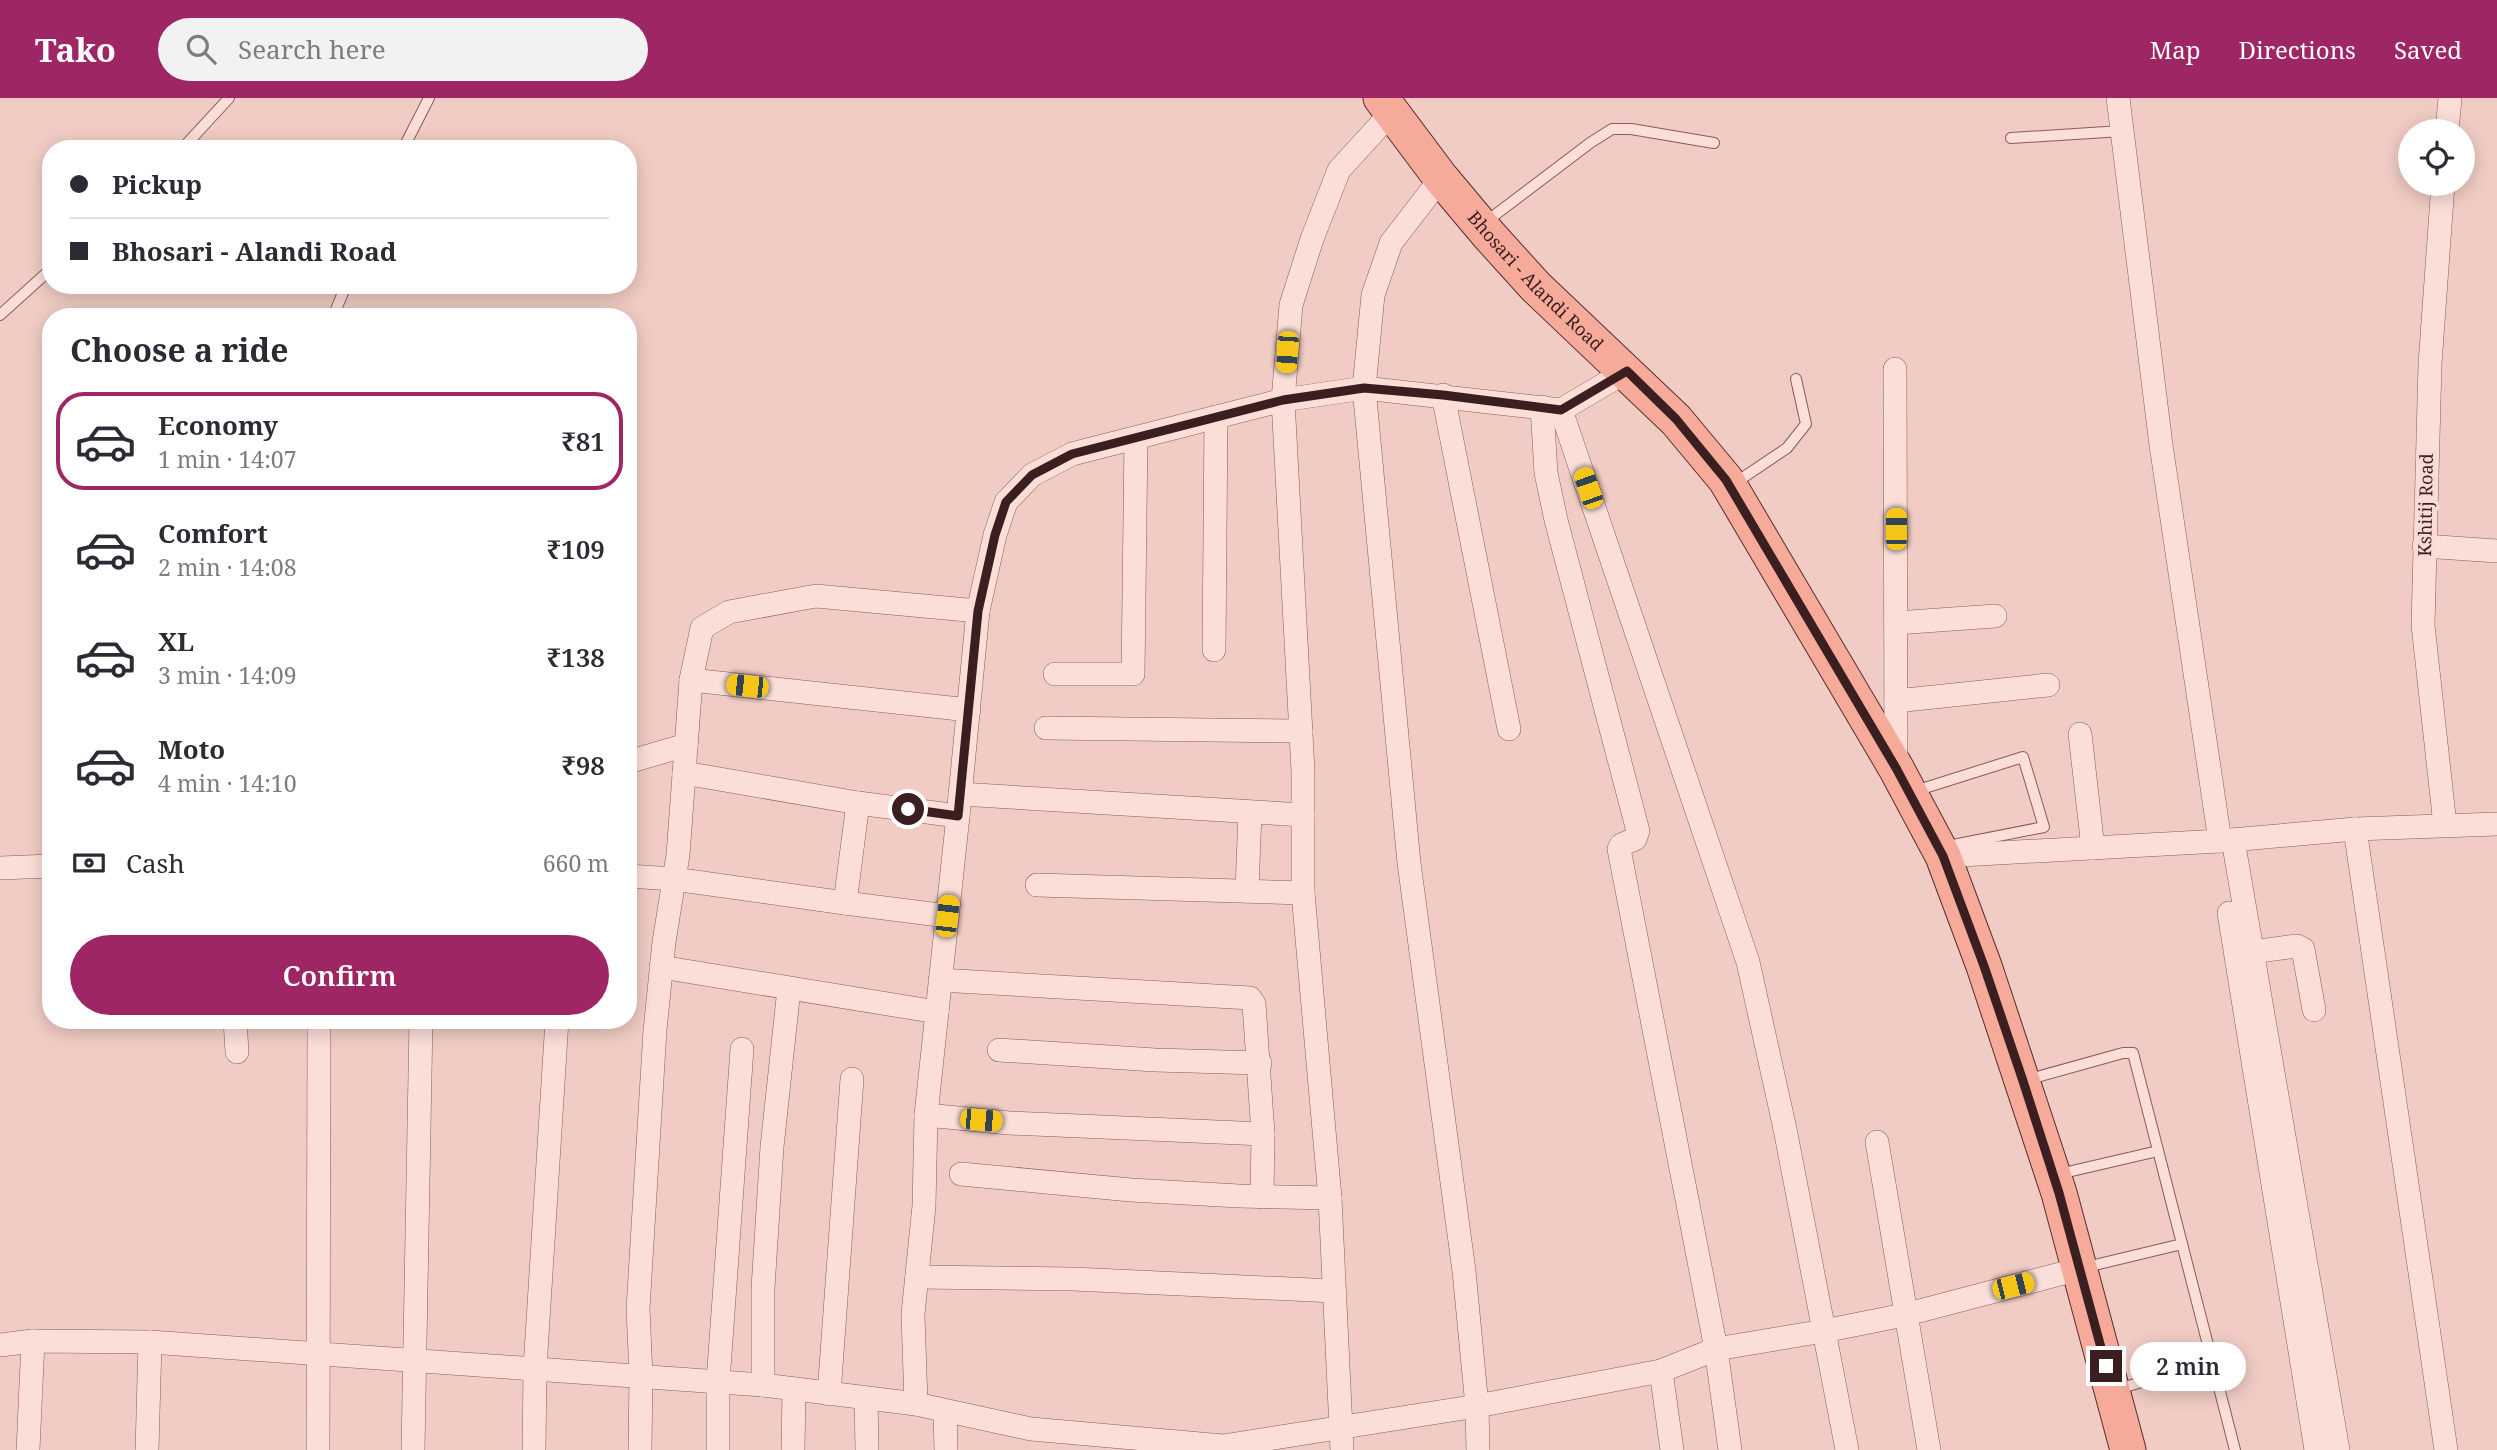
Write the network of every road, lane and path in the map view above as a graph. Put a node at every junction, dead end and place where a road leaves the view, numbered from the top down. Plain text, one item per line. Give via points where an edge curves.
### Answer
1 (229, 98) edge
2 (429, 98) edge
3 (2118, 98) edge
4 (2449, 98) edge
5 (1387, 105) edge
6 (2448, 119) edge
7 (2122, 131) junction
8 (2011, 138) dead end
9 (190, 140) edge
10 (408, 140) edge
11 (1714, 143) dead end
12 (1441, 178) junction
13 (2442, 196) edge
14 (1481, 226) junction
15 (42, 277) edge
16 (0, 315) edge
17 (1895, 369) dead end
18 (1627, 371) junction
19 (1796, 379) dead end
20 (1364, 388) junction
21 (1443, 395) junction
22 (1283, 400) junction
23 (1552, 408) junction
24 (1216, 417) junction
25 (1136, 438) junction
26 (1730, 487) junction
27 (2424, 546) junction
28 (2497, 551) edge
29 (978, 611) junction
30 (1995, 616) dead end
31 (1896, 623) junction
32 (1214, 650) dead end
33 (1055, 674) dead end
34 (691, 680) junction
35 (2048, 685) dead end
36 (1896, 701) junction
37 (969, 710) junction
38 (1046, 728) dead end
39 (1509, 729) dead end
40 (1301, 731) junction
41 (2080, 734) dead end
42 (686, 745) junction
43 (637, 759) edge
44 (684, 773) junction
45 (1903, 781) junction
46 (858, 803) junction
47 (959, 805) junction
48 (1250, 812) junction
49 (1303, 815) junction
50 (2497, 824) edge
51 (2445, 825) junction
52 (2355, 829) junction
53 (2227, 840) junction
54 (2093, 848) junction
55 (1941, 852) junction
56 (42, 866) edge
57 (0, 868) edge
58 (637, 876) edge
59 (674, 878) junction
60 (1037, 884) dead end
61 (1247, 891) junction
62 (1303, 893) junction
63 (845, 904) junction
64 (2229, 913) dead end
65 (947, 916) junction
66 (2252, 952) junction
67 (662, 967) junction
68 (940, 980) junction
69 (789, 989) junction
70 (2314, 1010) dead end
71 (937, 1012) junction
72 (236, 1029) edge
73 (319, 1029) edge
74 (421, 1029) edge
75 (556, 1029) edge
76 (742, 1049) dead end
77 (999, 1050) dead end
78 (237, 1052) dead end
79 (1260, 1063) junction
80 (852, 1079) dead end
81 (2023, 1081) junction
82 (926, 1115) junction
83 (1263, 1134) junction
84 (1877, 1142) dead end
85 (2158, 1151) junction
86 (961, 1174) dead end
87 (2053, 1175) junction
88 (1262, 1196) junction
89 (1331, 1198) junction
90 (2182, 1244) junction
91 (2079, 1269) junction
92 (916, 1276) junction
93 (1334, 1292) junction
94 (1904, 1315) junction
95 (1824, 1331) junction
96 (33, 1341) junction
97 (150, 1342) junction
98 (0, 1344) edge
99 (1716, 1349) junction
100 (319, 1353) junction
101 (414, 1360) junction
102 (2212, 1361) junction
103 (535, 1368) junction
104 (1661, 1371) junction
105 (641, 1376) junction
106 (718, 1382) junction
107 (763, 1385) junction
108 (794, 1389) junction
109 (2112, 1391) junction
110 (829, 1394) junction
111 (866, 1398) junction
112 (916, 1404) junction
113 (1477, 1406) junction
114 (946, 1412) junction
115 (1032, 1439) edge
116 (1342, 1439) edge
117 (1128, 1443) edge
118 (1223, 1448) edge
119 (28, 1450) edge
120 (147, 1450) edge
121 (318, 1450) edge
122 (413, 1450) edge
123 (534, 1450) edge
124 (640, 1450) edge
125 (718, 1450) edge
126 (793, 1450) edge
127 (867, 1450) edge
128 (946, 1450) edge
129 (1478, 1450) edge
130 (1672, 1450) edge
131 (1730, 1450) edge
132 (1847, 1450) edge
133 (1928, 1450) edge
134 (2128, 1450) edge
135 (2235, 1450) edge
136 (2316, 1450) edge
137 (2338, 1450) edge
138 (2446, 1450) edge

1 - 9 lane
2 - 10 lane
3 - 7 street
4 - 6 street
5 - 12 main road, Bhosari - Alandi Road
5 - 22 street via 1339,170 1312,239 1291,305
7 - 8 lane
7 - 53 street via 2161,445
11 - 14 lane via 1612,130
12 - 14 main road, Bhosari - Alandi Road
12 - 20 street via 1391,243 1373,295
13 - 27 street, Kshitij Road
14 - 18 main road, Bhosari - Alandi Road via 1536,287
15 - 16 lane
17 - 31 street
18 - 23 street
18 - 26 main road, Bhosari - Alandi Road via 1676,419
19 - 26 lane via 1806,424 1787,448
20 - 21 street
20 - 22 street
20 - 113 street via 1409,863 1464,1271
21 - 23 street
21 - 39 street
22 - 24 street
22 - 40 street
23 - 95 street via 1748,962
23 - 99 street via 1546,473 1638,831 1635,839 1619,849
24 - 25 street
24 - 32 street
25 - 29 street via 1072,454 1032,475 1006,502
25 - 33 street via 1133,674
26 - 45 main road, Bhosari - Alandi Road
27 - 28 street
27 - 51 street, Kshitij Road via 2424,625
29 - 34 street via 816,596 729,612 702,628
29 - 37 street
30 - 31 street
31 - 36 street
34 - 37 street
34 - 42 street
35 - 36 street
36 - 45 street
37 - 47 street
38 - 40 street
40 - 49 street
41 - 54 street
42 - 43 street
42 - 44 street
44 - 46 street
44 - 59 street
45 - 55 main road, Bhosari - Alandi Road
45 - 55 lane via 2023,757 2045,827
46 - 47 street
46 - 63 street
47 - 48 street
47 - 65 street
48 - 49 street
48 - 61 street
49 - 62 street
50 - 51 street
51 - 52 street
52 - 53 street
52 - 138 street
53 - 54 street
53 - 66 street
54 - 55 street
55 - 81 main road, Bhosari - Alandi Road
56 - 57 street
58 - 59 street
59 - 63 street
59 - 67 street
60 - 61 street
61 - 62 street
62 - 89 street
63 - 65 street
64 - 136 street
65 - 68 street
66 - 70 street via 2289,946 2303,949
66 - 137 street
67 - 69 street
67 - 105 street via 638,1310
68 - 71 street
68 - 79 street via 1247,996 1254,1004
69 - 71 street
69 - 107 street via 772,1147 763,1288
71 - 82 street
72 - 78 street
73 - 100 street
74 - 101 street
75 - 103 street
76 - 106 street
77 - 79 street
79 - 83 street
80 - 110 street
81 - 85 lane via 2133,1053
81 - 87 main road, Bhosari - Alandi Road
82 - 83 street
82 - 92 street via 924,1206
83 - 88 street
84 - 94 street
85 - 87 lane
85 - 90 lane
86 - 88 street via 1131,1190
87 - 91 main road, Bhosari - Alandi Road
88 - 89 street
89 - 93 street
90 - 91 lane
90 - 102 lane
91 - 94 street
91 - 109 main road, Bhosari - Alandi Road
92 - 93 street
92 - 112 street
93 - 116 street
94 - 95 street
94 - 133 street
95 - 99 street
95 - 132 street
96 - 97 street
96 - 98 street
96 - 119 street
97 - 100 street
97 - 120 street
99 - 104 street
99 - 131 street
100 - 101 street
100 - 121 street
101 - 103 street
101 - 122 street
102 - 109 lane
102 - 135 lane
103 - 105 street
103 - 123 street
104 - 113 street
104 - 130 street
105 - 106 street
105 - 124 street
106 - 107 street
106 - 125 street
107 - 108 street
108 - 110 street
108 - 126 street
109 - 134 main road, Bhosari - Alandi Road
110 - 111 street
111 - 112 street
111 - 127 street
112 - 114 street
113 - 116 street
113 - 129 street
114 - 115 street
114 - 128 street
115 - 117 street
116 - 118 street
117 - 118 street

